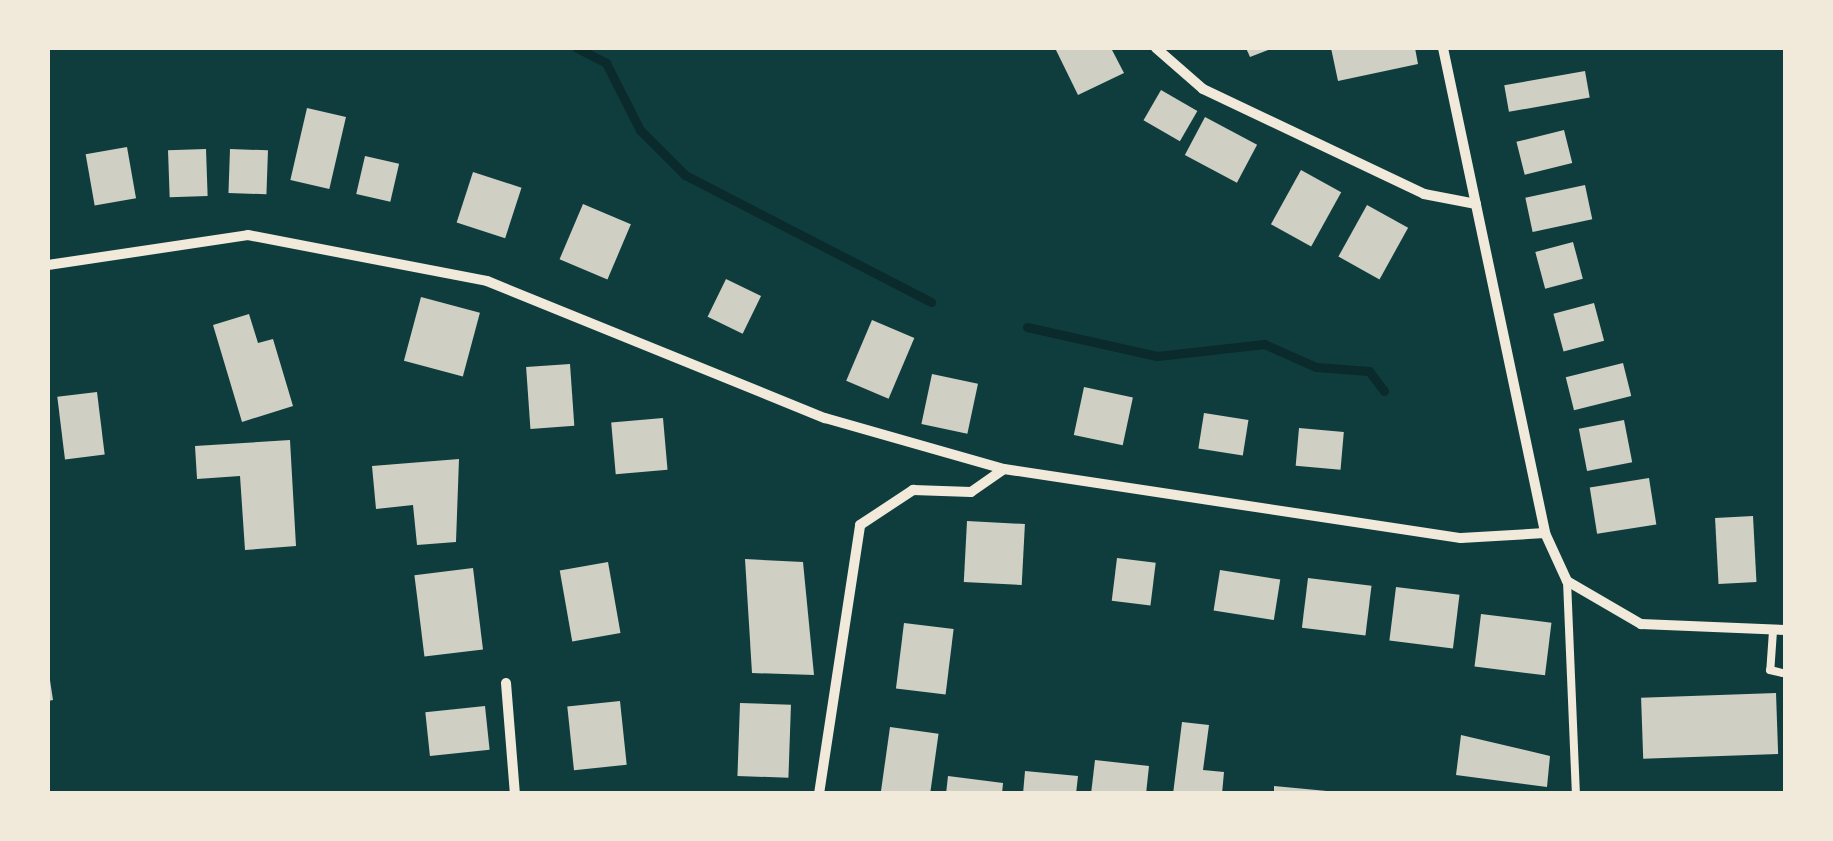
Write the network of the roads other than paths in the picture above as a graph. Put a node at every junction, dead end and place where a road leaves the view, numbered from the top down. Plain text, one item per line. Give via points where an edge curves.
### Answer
1 (1156, 48) edge
2 (1443, 48) edge
3 (1476, 204) junction
4 (48, 265) edge
5 (1004, 469) junction
6 (1545, 533) junction
7 (1567, 582) junction
8 (1786, 630) edge
9 (1772, 631) junction
10 (1782, 673) dead end
11 (506, 683) dead end
12 (515, 794) edge
13 (819, 794) edge
14 (1576, 794) edge

1 - 3 street via 1203,89 1424,194
2 - 3 street
3 - 6 street
4 - 5 street via 248,235 487,281 825,418
5 - 6 street via 1461,538
5 - 13 street via 972,492 913,490 860,525
6 - 7 street
7 - 9 street via 1640,624
7 - 14 lane
8 - 9 street
9 - 10 lane via 1770,670
11 - 12 street

